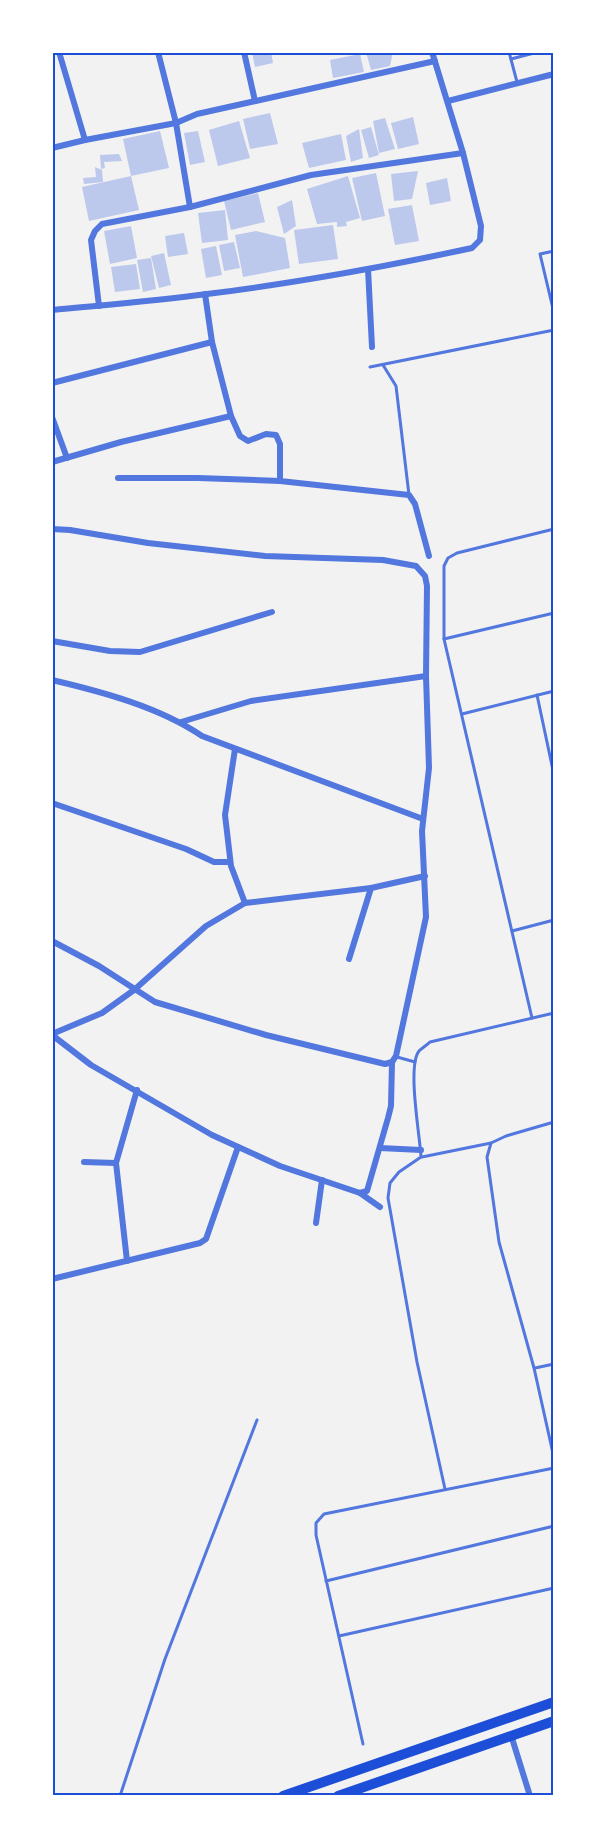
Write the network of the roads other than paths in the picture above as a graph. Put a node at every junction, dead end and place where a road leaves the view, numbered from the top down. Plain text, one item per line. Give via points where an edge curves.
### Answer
1 (59, 52) edge
2 (158, 52) edge
3 (244, 52) edge
4 (432, 52) edge
5 (509, 52) edge
6 (538, 52) edge
7 (511, 59) junction
8 (435, 61) junction
9 (554, 74) edge
10 (518, 83) junction
11 (255, 101) junction
12 (447, 101) junction
13 (176, 123) junction
14 (85, 140) junction
15 (52, 148) edge
16 (464, 153) junction
17 (190, 207) junction
18 (554, 251) edge
19 (368, 269) junction
20 (205, 294) junction
21 (99, 306) junction
22 (52, 310) edge
23 (554, 313) edge
24 (554, 330) edge
25 (212, 342) junction
26 (372, 347) dead end
27 (383, 365) junction
28 (370, 367) dead end
29 (52, 383) edge
30 (231, 416) junction
31 (52, 417) edge
32 (67, 458) junction
33 (52, 462) edge
34 (118, 478) dead end
35 (280, 481) junction
36 (409, 495) junction
37 (554, 528) edge
38 (52, 529) edge
39 (429, 556) dead end
40 (272, 612) dead end
41 (554, 613) edge
42 (444, 639) junction
43 (52, 641) edge
44 (426, 676) junction
45 (52, 680) edge
46 (554, 691) edge
47 (537, 695) junction
48 (462, 714) junction
49 (181, 722) junction
50 (236, 749) junction
51 (554, 776) edge
52 (52, 803) edge
53 (423, 819) junction
54 (230, 862) junction
55 (425, 876) junction
56 (371, 888) junction
57 (245, 903) junction
58 (554, 921) edge
59 (512, 931) junction
60 (52, 941) edge
61 (349, 959) dead end
62 (134, 990) junction
63 (554, 1013) edge
64 (532, 1018) junction
65 (52, 1035) edge
66 (394, 1059) junction
67 (415, 1062) junction
68 (137, 1090) junction
69 (554, 1122) edge
70 (491, 1143) junction
71 (238, 1147) junction
72 (380, 1148) junction
73 (421, 1154) junction
74 (84, 1162) dead end
75 (116, 1163) junction
76 (322, 1180) junction
77 (360, 1193) junction
78 (380, 1207) dead end
79 (316, 1223) dead end
80 (127, 1261) junction
81 (52, 1279) edge
82 (554, 1364) edge
83 (534, 1368) junction
84 (257, 1420) dead end
85 (554, 1458) edge
86 (554, 1468) edge
87 (445, 1489) junction
88 (554, 1526) edge
89 (326, 1581) junction
90 (554, 1588) edge
91 (339, 1636) junction
92 (554, 1702) edge
93 (554, 1721) edge
94 (511, 1736) junction
95 (363, 1744) dead end
96 (120, 1796) edge
97 (283, 1796) edge
98 (338, 1796) edge
99 (530, 1796) edge

1 - 14 street
2 - 13 street
3 - 11 street
4 - 8 street
5 - 7 lane
6 - 7 lane
7 - 10 lane
8 - 11 street
8 - 12 street
9 - 10 street
10 - 12 street
11 - 13 street via 197,114
12 - 16 street
13 - 14 street
13 - 17 street
14 - 15 street
16 - 17 street via 311,175
16 - 19 street via 481,226 480,240 472,248
17 - 21 street via 102,224 95,231 91,240
18 - 23 lane via 540,254
19 - 20 street
19 - 26 street
20 - 21 street
20 - 25 street
21 - 22 street
24 - 27 lane
25 - 29 street
25 - 30 street
27 - 28 lane
27 - 36 lane via 396,386
30 - 32 street
30 - 35 street via 240,436 248,441 266,434 276,435 280,444
31 - 32 street
32 - 33 street
34 - 35 street
35 - 36 street
36 - 39 street
37 - 42 lane via 448,558 444,566
38 - 44 street via 265,556 417,566 428,586
40 - 43 street via 140,652
41 - 42 lane
42 - 48 lane
44 - 49 street via 251,701
44 - 53 street via 429,768
45 - 49 street
46 - 47 lane
47 - 48 lane
47 - 51 lane
48 - 59 lane
49 - 50 street via 202,736
50 - 53 street
50 - 54 street via 225,815
52 - 54 street via 214,862
53 - 55 street
54 - 57 street
55 - 56 street
55 - 66 street via 426,916
56 - 57 street
56 - 61 street
57 - 62 street via 206,927
58 - 59 lane
59 - 64 lane
60 - 62 street
62 - 65 street via 102,1013
62 - 66 street via 155,1002 266,1035 385,1065
63 - 64 lane
64 - 67 lane via 430,1042
65 - 68 street via 91,1065
66 - 67 lane
66 - 72 street via 391,1106
67 - 73 lane
68 - 71 street
68 - 75 street
69 - 70 lane
70 - 73 lane
70 - 83 lane via 487,1157 499,1242
71 - 76 street
71 - 80 street via 206,1239
72 - 73 street
72 - 77 street via 367,1191
73 - 87 lane via 390,1183 388,1198 417,1362
74 - 75 street
75 - 80 street
76 - 77 street
76 - 79 street
77 - 78 street
80 - 81 street
82 - 83 lane
83 - 85 lane
84 - 96 lane via 165,1659
86 - 87 lane
87 - 89 lane via 324,1514 316,1523 316,1535
88 - 89 lane
89 - 91 lane
90 - 91 lane
91 - 95 lane
92 - 97 main road
93 - 94 main road
94 - 98 main road
94 - 99 street

